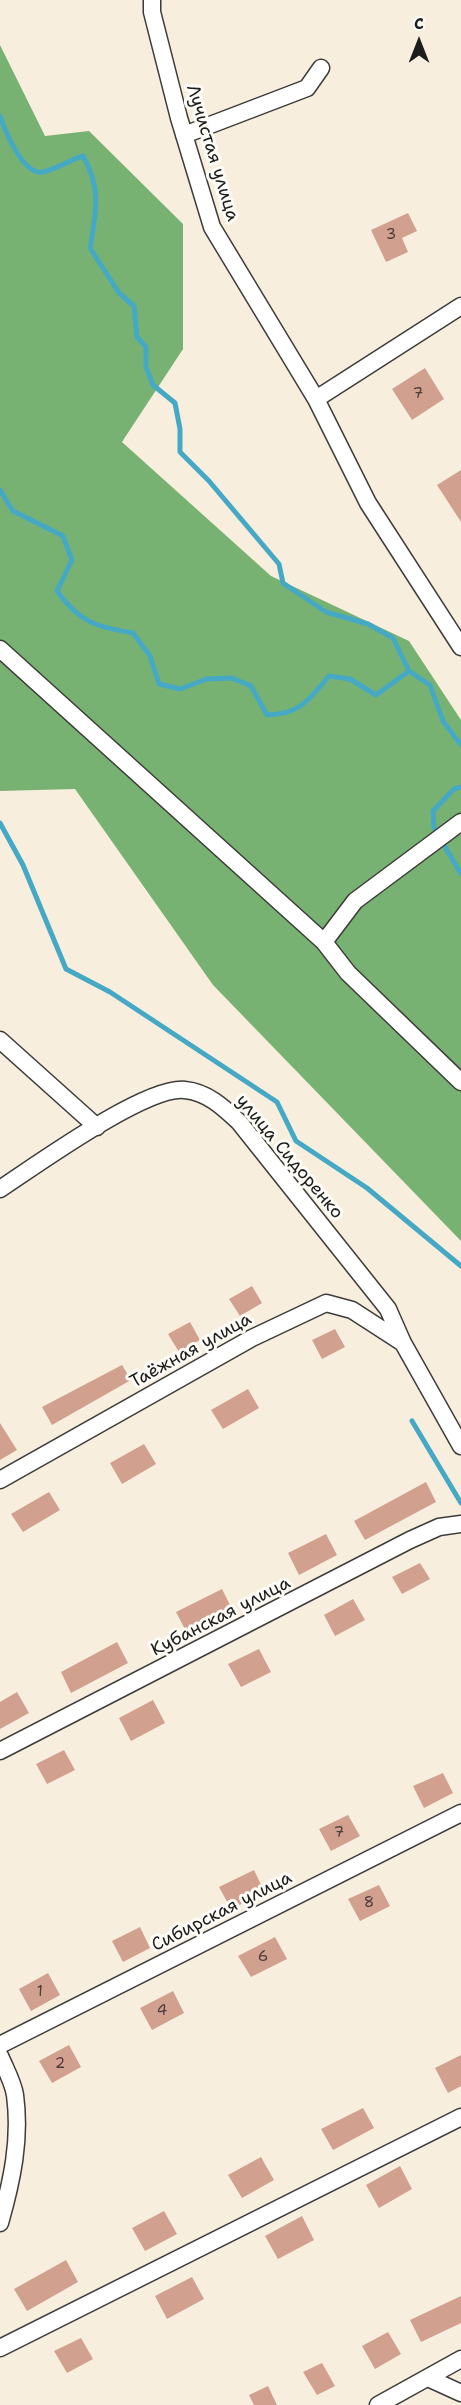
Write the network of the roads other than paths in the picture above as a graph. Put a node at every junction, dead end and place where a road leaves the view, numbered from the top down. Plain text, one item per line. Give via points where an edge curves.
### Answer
1 (152, 0) edge
2 (321, 68) dead end
3 (184, 135) junction
4 (461, 306) edge
5 (316, 399) junction
6 (461, 646) edge
7 (0, 650) edge
8 (457, 824) edge
9 (324, 942) junction
10 (0, 1040) edge
11 (461, 1082) edge
12 (97, 1127) junction
13 (0, 1189) edge
14 (403, 1343) junction
15 (461, 1446) edge
16 (0, 1480) edge
17 (461, 1524) edge
18 (0, 1751) edge
19 (461, 1813) edge
20 (0, 2045) edge
21 (0, 2056) edge
22 (461, 2117) edge
23 (0, 2223) edge
24 (0, 2348) edge
25 (461, 2359) edge
26 (428, 2378) junction
27 (461, 2393) edge
28 (378, 2405) edge

1 - 3 street, Лучистая улица
2 - 3 street via 308,88
3 - 5 street, Лучистая улица via 212,227
4 - 5 street
5 - 6 street, Лучистая улица via 368,503
7 - 9 street
8 - 9 street via 355,901
9 - 11 street via 348,973
10 - 12 street
12 - 13 street, улица Сидоренко
12 - 14 street, улица Сидоренко via 169,1090 200,1093 222,1106 363,1275 388,1309
14 - 15 street, улица Сидоренко
14 - 16 street, Таёжная улица via 352,1310 326,1303 252,1338
17 - 18 street, Кубанская улица via 439,1527 410,1540
19 - 20 street, Сибирская улица
21 - 23 street via 15,2093 18,2139
22 - 24 street
25 - 26 street
26 - 27 street
26 - 28 street

